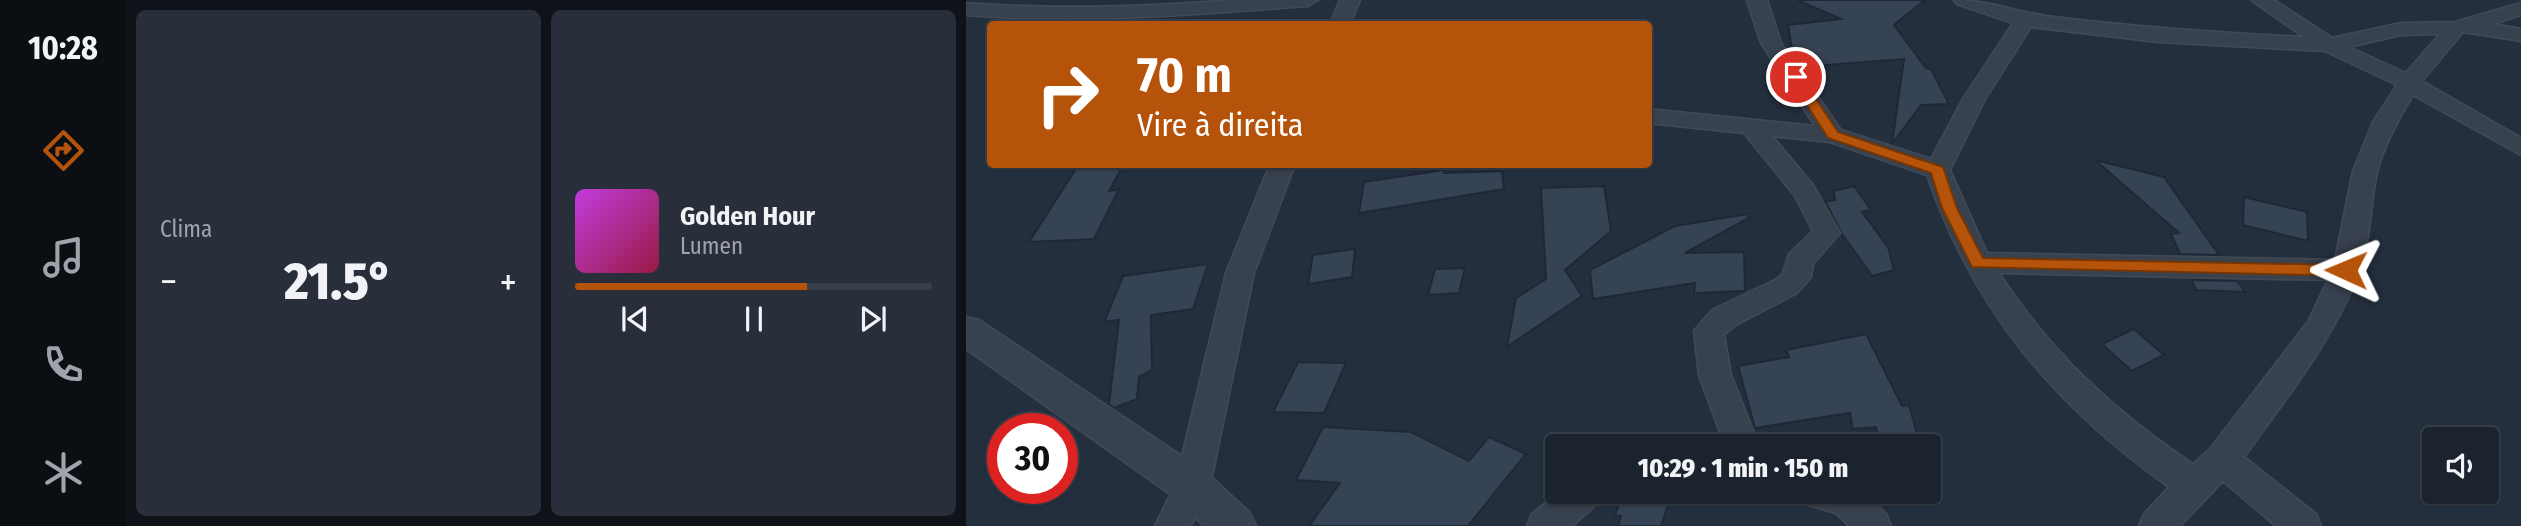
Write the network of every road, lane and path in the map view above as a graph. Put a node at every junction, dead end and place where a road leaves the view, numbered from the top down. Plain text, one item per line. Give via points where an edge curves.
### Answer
1 (1308, 0) edge
2 (1350, 0) edge
3 (1757, 0) edge
4 (1964, 0) edge
5 (2260, 0) edge
6 (966, 9) edge
7 (2521, 9) edge
8 (2025, 20) junction
9 (1341, 21) edge
10 (2464, 27) junction
11 (2521, 35) edge
12 (2329, 45) junction
13 (2409, 83) junction
14 (1652, 116) edge
15 (1751, 127) junction
16 (1833, 135) junction
17 (2521, 148) edge
18 (1281, 168) edge
19 (1938, 170) junction
20 (1978, 263) junction
21 (2346, 270) junction
22 (966, 330) edge
23 (1737, 434) edge
24 (2222, 460) junction
25 (2194, 485) junction
26 (1192, 486) junction
27 (1571, 504) edge
28 (1852, 504) edge
29 (1173, 526) edge
30 (1234, 526) edge
31 (1545, 526) edge
32 (1873, 526) edge
33 (2157, 526) edge
34 (2303, 526) edge

1 - 6 street via 1129,14 1041,15
2 - 9 street
3 - 16 street via 1771,43
4 - 8 street
5 - 12 street
7 - 10 street
8 - 12 street via 2158,36
8 - 19 street via 1974,99
10 - 11 street
10 - 12 street via 2401,29
10 - 13 street
12 - 13 street
13 - 17 street
13 - 21 street via 2385,122 2365,171
14 - 15 street
15 - 16 street
15 - 23 street via 1794,180 1827,233 1799,261 1797,277 1787,286 1723,318 1709,331 1709,348
16 - 19 street
18 - 26 street via 1240,273
19 - 20 street via 1950,208
20 - 21 street
20 - 25 street via 2011,317 2052,368 2108,423
21 - 24 street via 2321,327
22 - 26 street
24 - 25 street
24 - 34 street
25 - 33 street
26 - 29 street
26 - 30 street
27 - 31 street
28 - 32 street

